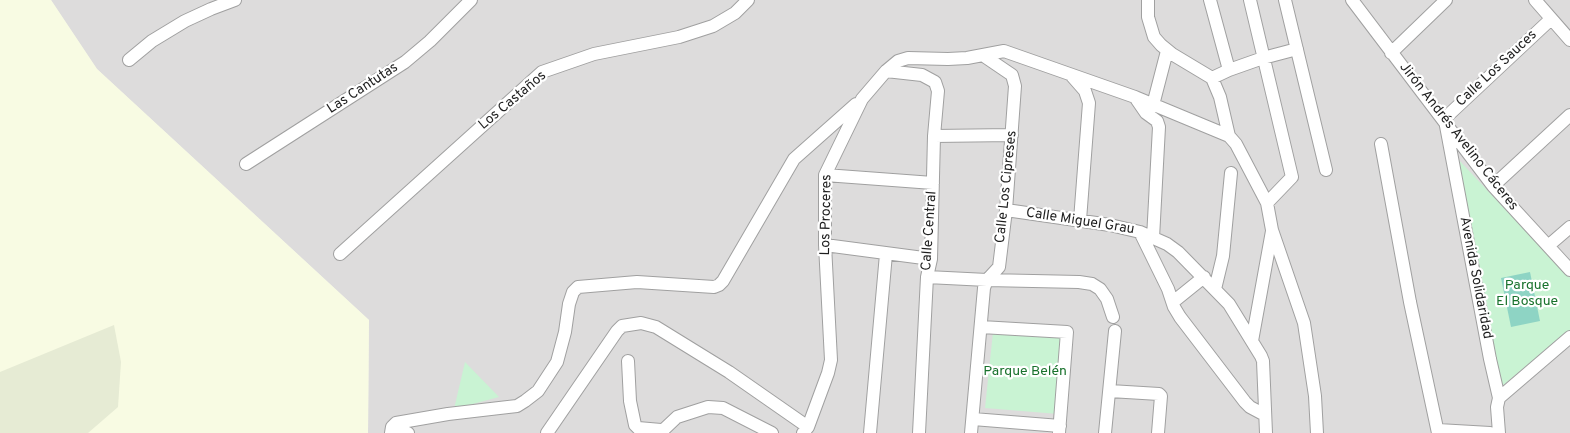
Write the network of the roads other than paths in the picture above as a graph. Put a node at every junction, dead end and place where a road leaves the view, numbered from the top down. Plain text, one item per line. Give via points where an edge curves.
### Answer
1 (235, 0) edge
2 (471, 0) edge
3 (748, 0) edge
4 (1148, 0) edge
5 (1210, 0) edge
6 (1250, 0) edge
7 (1286, 0) edge
8 (1352, 0) edge
9 (1446, 0) edge
10 (1535, 0) edge
11 (1551, 19) junction
12 (1570, 40) edge
13 (1298, 49) junction
14 (1167, 51) junction
15 (1391, 53) junction
16 (984, 56) junction
17 (1263, 58) junction
18 (129, 60) dead end
19 (1229, 70) junction
20 (886, 71) junction
21 (1071, 74) junction
22 (1212, 78) junction
23 (1135, 97) junction
24 (862, 99) junction
25 (1153, 105) junction
26 (1570, 114) edge
27 (1444, 122) junction
28 (1012, 135) junction
29 (934, 136) junction
30 (1229, 136) junction
31 (1381, 144) dead end
32 (246, 164) dead end
33 (1326, 170) dead end
34 (1231, 172) dead end
35 (825, 175) junction
36 (933, 182) junction
37 (1493, 186) junction
38 (1267, 203) junction
39 (1006, 210) junction
40 (1080, 220) junction
41 (1570, 227) edge
42 (1272, 230) junction
43 (1140, 232) junction
44 (1153, 238) junction
45 (825, 245) junction
46 (1548, 246) junction
47 (340, 254) dead end
48 (886, 254) junction
49 (931, 259) junction
50 (1570, 270) edge
51 (927, 277) junction
52 (1204, 277) junction
53 (987, 280) junction
54 (1215, 289) junction
55 (1172, 302) junction
56 (1113, 317) dead end
57 (981, 327) junction
58 (1115, 331) dead end
59 (1570, 337) edge
60 (1252, 341) junction
61 (628, 361) dead end
62 (1110, 391) junction
63 (1498, 398) junction
64 (1265, 415) junction
65 (972, 419) junction
66 (1060, 429) edge
67 (392, 430) edge
68 (806, 430) edge
69 (1438, 431) edge
70 (661, 432) edge
71 (408, 433) edge
72 (547, 433) edge
73 (772, 433) edge
74 (870, 433) edge
75 (919, 433) edge
76 (971, 433) edge
77 (1106, 433) edge
78 (1158, 433) edge
79 (1266, 433) edge
80 (1317, 433) edge
81 (1490, 433) edge
82 (1499, 433) edge

1 - 18 street via 185,21
2 - 32 street, Las Cantutas via 405,62
3 - 47 street, Los Castaños via 735,13 713,26 679,37 594,54 542,72
4 - 14 street via 1148,17 1154,37
5 - 19 street
6 - 17 street
7 - 13 street
8 - 15 street, Jirón Andrés Avelino Cáceres
9 - 15 street
10 - 11 street
11 - 12 street
11 - 27 street, Calle Los Sauces
13 - 17 street
13 - 33 street
14 - 22 street
14 - 25 street
15 - 27 street, Jirón Andrés Avelino Cáceres
16 - 20 street, Los Proceres via 948,60 908,58 898,61
16 - 21 street, Los Proceres via 1004,51
16 - 28 street, Calle Los Cipreses via 1012,76 1015,86
17 - 19 street
17 - 38 street via 1292,178
19 - 22 street
20 - 24 street, Los Proceres
20 - 29 street, Calle Central via 922,75 935,82 938,91
21 - 23 street
21 - 40 street via 1087,95 1089,103
22 - 30 street via 1219,92
23 - 25 street
23 - 44 street via 1159,126
24 - 35 street, Los Proceres
24 - 67 street via 794,159 719,284 714,287 637,282 578,287 569,304 557,362 538,391 526,401 517,406 396,423
25 - 30 street
26 - 37 street
27 - 37 street, Jirón Andrés Avelino Cáceres
27 - 63 street, Avenida Solidaridad
28 - 29 street
28 - 39 street, Calle Los Cipreses
29 - 36 street, Calle Central
30 - 38 street
31 - 69 street
34 - 54 street via 1222,259
35 - 36 street
35 - 45 street, Los Proceres
36 - 49 street, Calle Central
37 - 46 street, Jirón Andrés Avelino Cáceres
38 - 42 street
39 - 40 street, Calle Miguel Grau
39 - 53 street, Calle Los Cipreses via 999,267
40 - 43 street, Calle Miguel Grau
41 - 46 street
42 - 60 street
42 - 80 street via 1304,323
43 - 44 street, Calle Miguel Grau
43 - 55 street
44 - 52 street, Calle Miguel Grau via 1178,252
45 - 48 street
45 - 68 street, Los Proceres via 831,360
46 - 50 street, Jirón Andrés Avelino Cáceres
48 - 49 street
48 - 74 street
49 - 51 street, Calle Central
51 - 53 street
51 - 75 street, Calle Central
52 - 54 street, Calle Miguel Grau
52 - 55 street
53 - 56 street via 1092,284 1108,299
53 - 57 street, Calle Los Cipreses
54 - 60 street, Calle Miguel Grau via 1229,304
55 - 64 street via 1245,402
57 - 65 street, Calle Los Cipreses
57 - 66 street via 1067,332
58 - 62 street
59 - 63 street
60 - 64 street, Calle Miguel Grau via 1263,361
61 - 70 street via 635,425
62 - 77 street
62 - 78 street via 1159,394
63 - 82 street, Avenida Solidaridad
64 - 79 street, Calle Miguel Grau
65 - 66 street
65 - 76 street, Calle Los Cipreses
67 - 71 street
68 - 72 street via 721,367 656,327 641,323 617,330
69 - 81 street
70 - 73 street via 677,417 708,407 723,408

